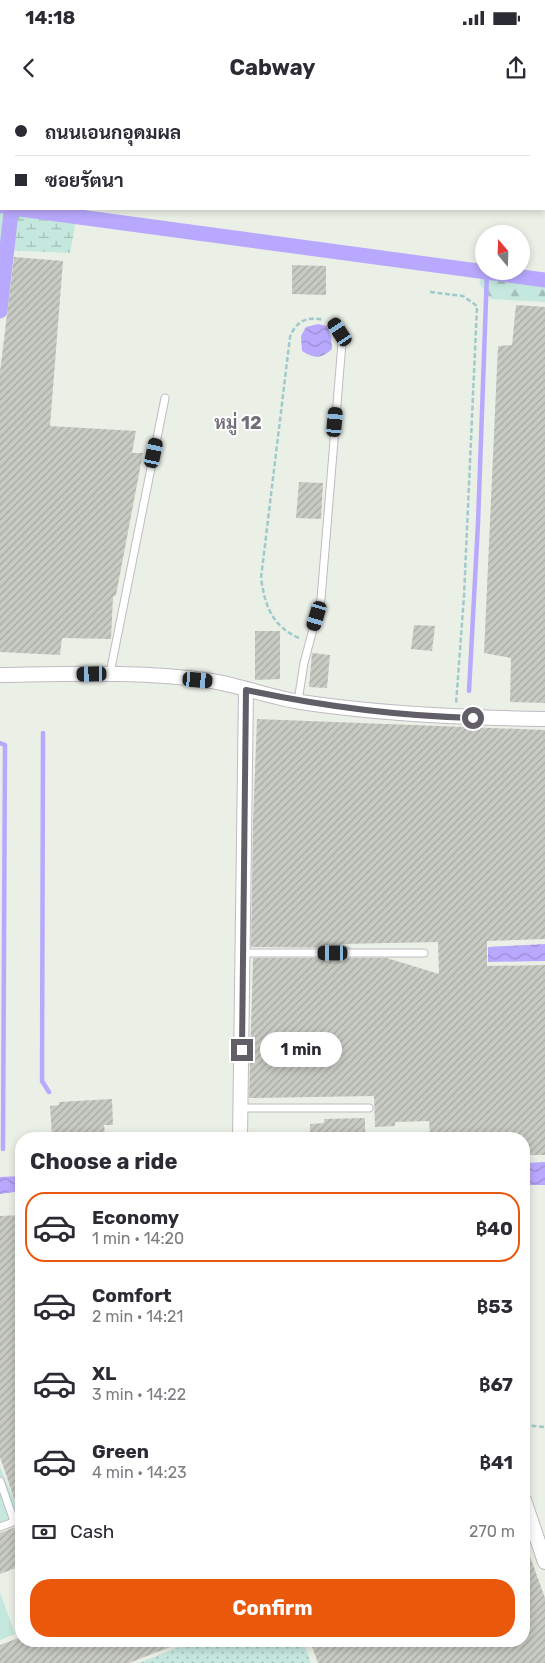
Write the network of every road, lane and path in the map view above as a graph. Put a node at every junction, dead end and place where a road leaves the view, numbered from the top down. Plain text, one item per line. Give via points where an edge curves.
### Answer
1 (430, 292) dead end
2 (334, 323) joint
3 (165, 398) dead end
4 (310, 643) junction
5 (110, 673) junction
6 (0, 675) edge
7 (246, 690) junction
8 (298, 701) junction
9 (455, 718) junction
10 (545, 719) edge
11 (242, 953) junction
12 (424, 953) dead end
13 (240, 1108) junction
14 (369, 1108) dead end
15 (240, 1132) edge
16 (530, 1426) edge
17 (545, 1427) edge
18 (0, 1481) edge
19 (15, 1514) edge
20 (530, 1518) edge
21 (15, 1521) edge
22 (0, 1527) edge
23 (545, 1562) edge

1 - 9 path via 463,296 477,306
2 - 4 lane via 340,332 341,352 321,599
2 - 4 path via 318,319 302,321 294,327 290,337 261,578 264,599 281,627
3 - 5 lane
4 - 8 lane
5 - 6 street
5 - 7 street via 212,681
7 - 8 street
7 - 11 street
8 - 9 street via 374,712
9 - 10 street
11 - 12 lane
11 - 13 street
13 - 14 lane
13 - 15 street
16 - 17 path
18 - 19 lane
20 - 23 street
21 - 22 lane

